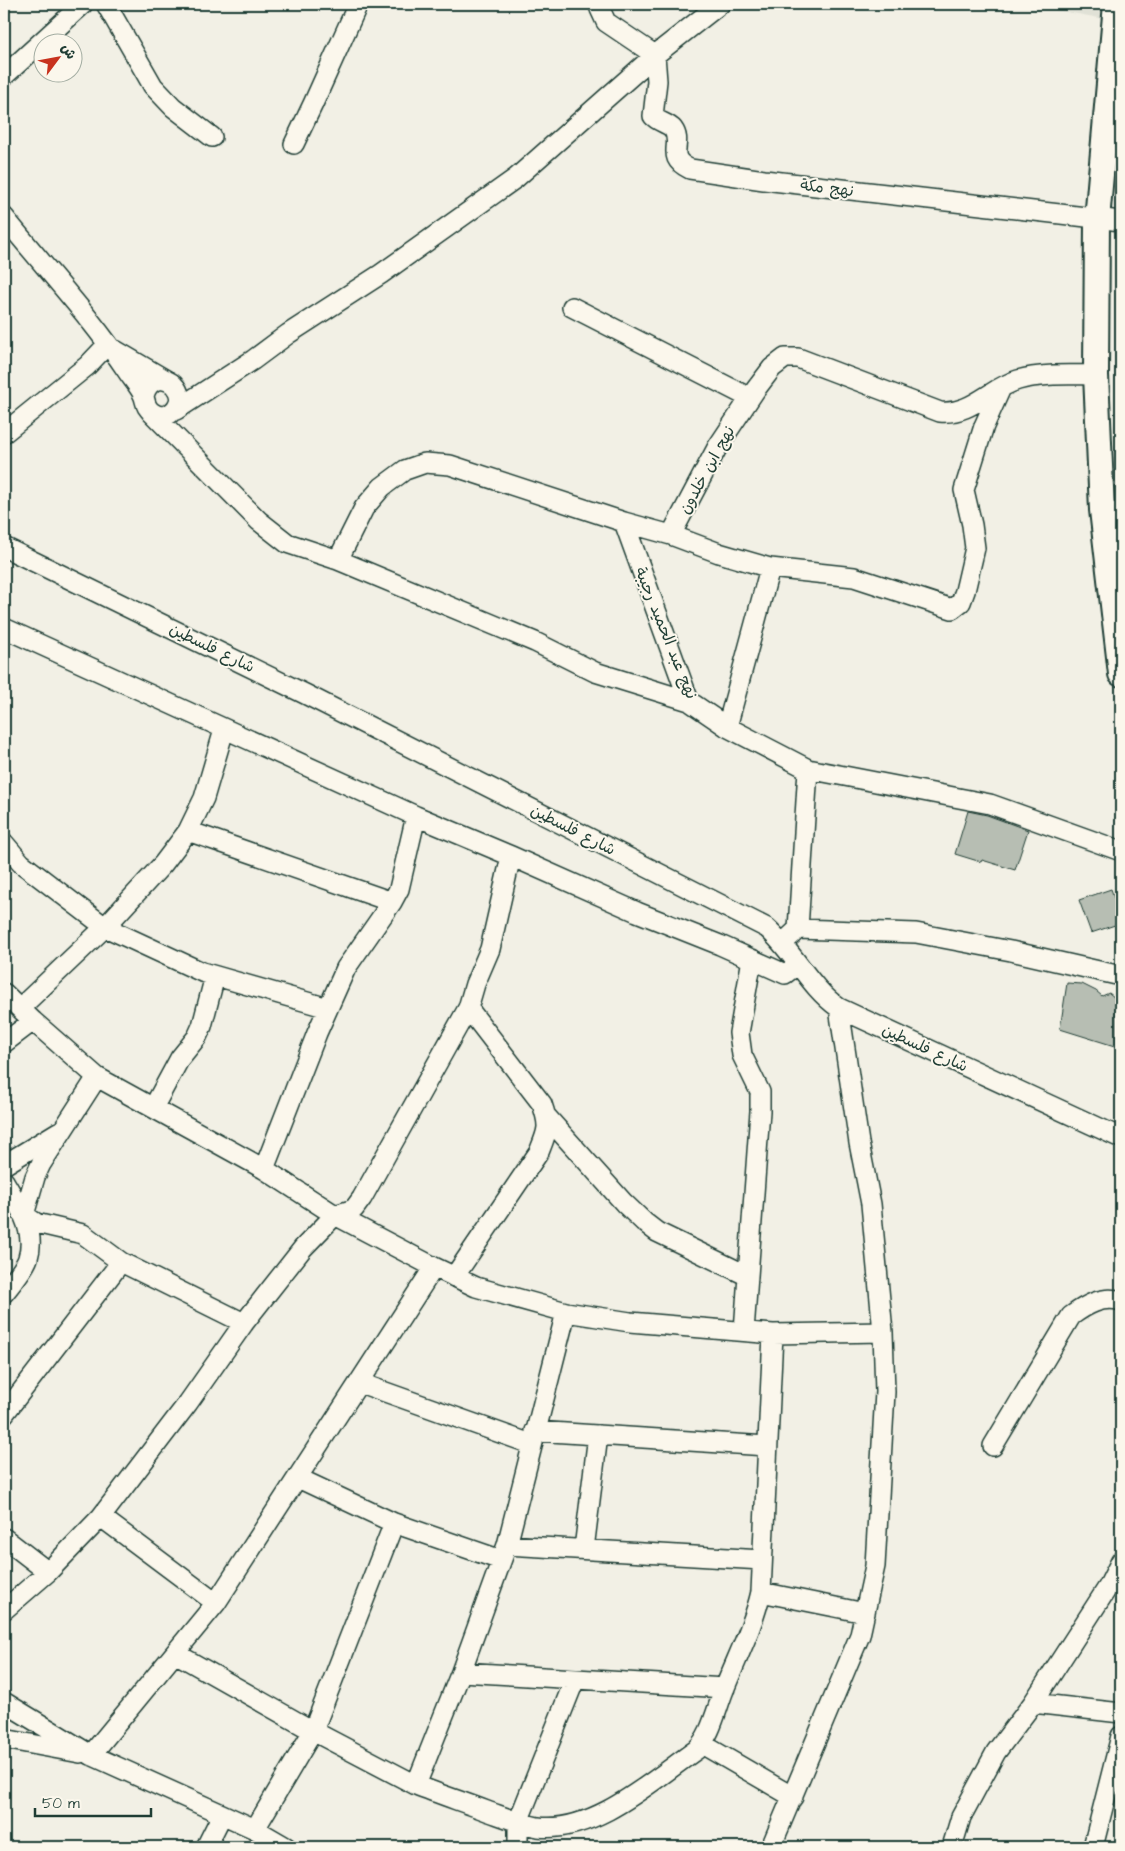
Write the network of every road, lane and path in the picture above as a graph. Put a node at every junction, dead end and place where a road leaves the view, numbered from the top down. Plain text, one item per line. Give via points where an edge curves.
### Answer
1 (83, 4) edge
2 (106, 4) edge
3 (358, 4) edge
4 (602, 4) edge
5 (720, 4) edge
6 (1116, 4) edge
7 (655, 55) junction
8 (4, 76) edge
9 (212, 137) dead end
10 (294, 144) dead end
11 (4, 217) edge
12 (1097, 220) junction
13 (1121, 221) edge
14 (572, 307) dead end
15 (110, 346) junction
16 (1096, 375) junction
17 (171, 383) junction
18 (216, 384) junction
19 (1001, 388) junction
20 (750, 398) junction
21 (147, 404) junction
22 (172, 412) junction
23 (4, 433) edge
24 (176, 438) junction
25 (1111, 512) edge
26 (624, 522) junction
27 (671, 535) junction
28 (4, 547) edge
29 (338, 560) junction
30 (770, 568) junction
31 (4, 628) edge
32 (1121, 674) edge
33 (689, 701) junction
34 (727, 727) junction
35 (224, 730) junction
36 (808, 769) junction
37 (416, 816) junction
38 (188, 831) junction
39 (4, 843) edge
40 (1121, 850) edge
41 (511, 856) junction
42 (392, 902) junction
43 (105, 927) junction
44 (798, 929) junction
45 (783, 943) junction
46 (752, 959) junction
47 (798, 964) junction
48 (215, 976) junction
49 (1121, 976) edge
50 (4, 993) edge
51 (328, 1008) junction
52 (468, 1008) junction
53 (839, 1008) junction
54 (26, 1015) junction
55 (4, 1044) edge
56 (97, 1077) junction
57 (153, 1108) junction
58 (547, 1117) junction
59 (64, 1129) junction
60 (1121, 1138) edge
61 (4, 1165) edge
62 (264, 1169) junction
63 (4, 1181) edge
64 (24, 1215) junction
65 (335, 1215) junction
66 (121, 1262) junction
67 (434, 1267) junction
68 (748, 1276) junction
69 (454, 1277) junction
70 (4, 1293) edge
71 (1121, 1302) edge
72 (566, 1312) junction
73 (244, 1323) junction
74 (744, 1331) junction
75 (883, 1332) junction
76 (773, 1334) junction
77 (360, 1383) junction
78 (4, 1414) edge
79 (598, 1435) junction
80 (533, 1438) junction
81 (768, 1446) junction
82 (993, 1446) dead end
83 (298, 1478) junction
84 (101, 1517) junction
85 (394, 1522) junction
86 (4, 1538) edge
87 (584, 1549) junction
88 (504, 1552) junction
89 (762, 1560) junction
90 (1121, 1561) edge
91 (48, 1572) junction
92 (1115, 1588) edge
93 (760, 1592) junction
94 (216, 1603) junction
95 (4, 1610) edge
96 (865, 1613) junction
97 (175, 1653) junction
98 (461, 1672) junction
99 (575, 1679) junction
100 (725, 1688) junction
101 (4, 1702) edge
102 (1033, 1704) junction
103 (1121, 1713) edge
104 (313, 1731) junction
105 (1121, 1736) edge
106 (4, 1739) edge
107 (702, 1744) junction
108 (91, 1755) junction
109 (416, 1785) junction
110 (793, 1797) junction
111 (222, 1815) junction
112 (518, 1822) junction
113 (254, 1829) junction
114 (206, 1847) edge
115 (286, 1847) edge
116 (518, 1847) edge
117 (772, 1847) edge
118 (952, 1847) edge
119 (1093, 1847) edge

1 - 8 street
2 - 9 street via 153,86
3 - 10 street
4 - 7 street via 600,9 606,22
5 - 7 street
6 - 12 main road
7 - 12 street, نهج مكة via 657,81 653,116 674,131 678,160 690,169
7 - 18 street via 516,178 381,274
11 - 15 street
12 - 13 street
12 - 16 main road
14 - 20 street
15 - 17 street
15 - 21 street
15 - 23 street
16 - 19 street, نهج ابن خلدون via 1038,376 1017,380
16 - 25 main road
17 - 18 street
17 - 21 street via 154,381 146,390
17 - 22 street via 180,398
18 - 22 street
19 - 20 street, نهج ابن خلدون via 959,412 940,412 798,358 785,358 772,368
19 - 30 street via 984,426 964,490 975,548 958,606 952,610 940,607 854,577
20 - 27 street, نهج ابن خلدون via 718,446
21 - 22 street via 163,416
21 - 24 street
22 - 24 street
24 - 29 street via 277,537
25 - 32 main road
26 - 27 street
26 - 29 street via 450,465 425,463 405,470 382,487 364,508
26 - 33 street, نهج عبد الحميد رجيبة
27 - 30 street
28 - 45 street, شارع فلسطين via 306,694 766,928
29 - 33 street via 535,642 595,672
30 - 34 street
31 - 35 street
33 - 34 street, نهج عبد الحميد رجيبة
34 - 36 street, نهج عبد الحميد رجيبة
35 - 37 street
35 - 38 street via 204,798
36 - 40 street, نهج عبد الحميد رجيبة via 990,804
36 - 44 street
37 - 41 street
37 - 42 street via 399,889
38 - 42 street
38 - 43 street via 163,864
39 - 43 street via 21,863
41 - 46 street
41 - 52 street via 490,949
42 - 51 street via 346,968
43 - 48 street
43 - 54 street
44 - 45 street
44 - 49 street via 916,933
45 - 47 street, شارع فلسطين
46 - 47 street via 785,974
46 - 68 street via 739,1033 742,1055 760,1092
47 - 53 street, شارع فلسطين via 827,999
48 - 51 street
48 - 57 street via 198,1037 180,1058
50 - 54 street
51 - 62 street
52 - 58 street via 542,1104
52 - 65 street via 362,1198 354,1208
53 - 60 street, شارع فلسطين
53 - 75 street via 858,1143 871,1204
54 - 55 street
54 - 56 street
56 - 57 street
56 - 59 street
57 - 62 street
58 - 68 street via 644,1222
58 - 69 street via 548,1130 539,1152
59 - 61 street
59 - 64 street via 41,1164
62 - 65 street
63 - 64 street
64 - 66 street via 36,1223 82,1234
64 - 70 street via 30,1235 28,1258
65 - 67 street
65 - 73 street via 303,1248
66 - 73 street
66 - 78 street
67 - 69 street
67 - 77 street
68 - 74 street
69 - 72 street via 476,1287
71 - 82 street via 1101,1300 1072,1316
72 - 74 street via 630,1322
72 - 80 street
73 - 84 street
74 - 76 street
75 - 76 street
75 - 96 street via 885,1392 875,1566
76 - 81 street
77 - 80 street
77 - 83 street
79 - 80 street
79 - 81 street
79 - 87 street
80 - 88 street
81 - 89 street
83 - 85 street
83 - 94 street
84 - 91 street
84 - 94 street
85 - 88 street
85 - 104 street
86 - 91 street
87 - 88 street
87 - 89 street
88 - 98 street
89 - 93 street
90 - 92 street
91 - 95 street
92 - 102 street
93 - 96 street
93 - 100 street via 749,1633
94 - 97 street
96 - 110 street via 860,1635
97 - 104 street
97 - 108 street
98 - 99 street
98 - 109 street
99 - 100 street
99 - 112 street
100 - 107 street
101 - 108 street
102 - 103 street
102 - 118 street via 996,1752 962,1817
104 - 109 street
104 - 113 street
105 - 119 street
106 - 108 street
107 - 110 street
107 - 112 street via 597,1816 562,1826 539,1827
108 - 111 street
109 - 112 street
110 - 117 street
111 - 113 street
111 - 114 street
112 - 116 street
113 - 115 street

